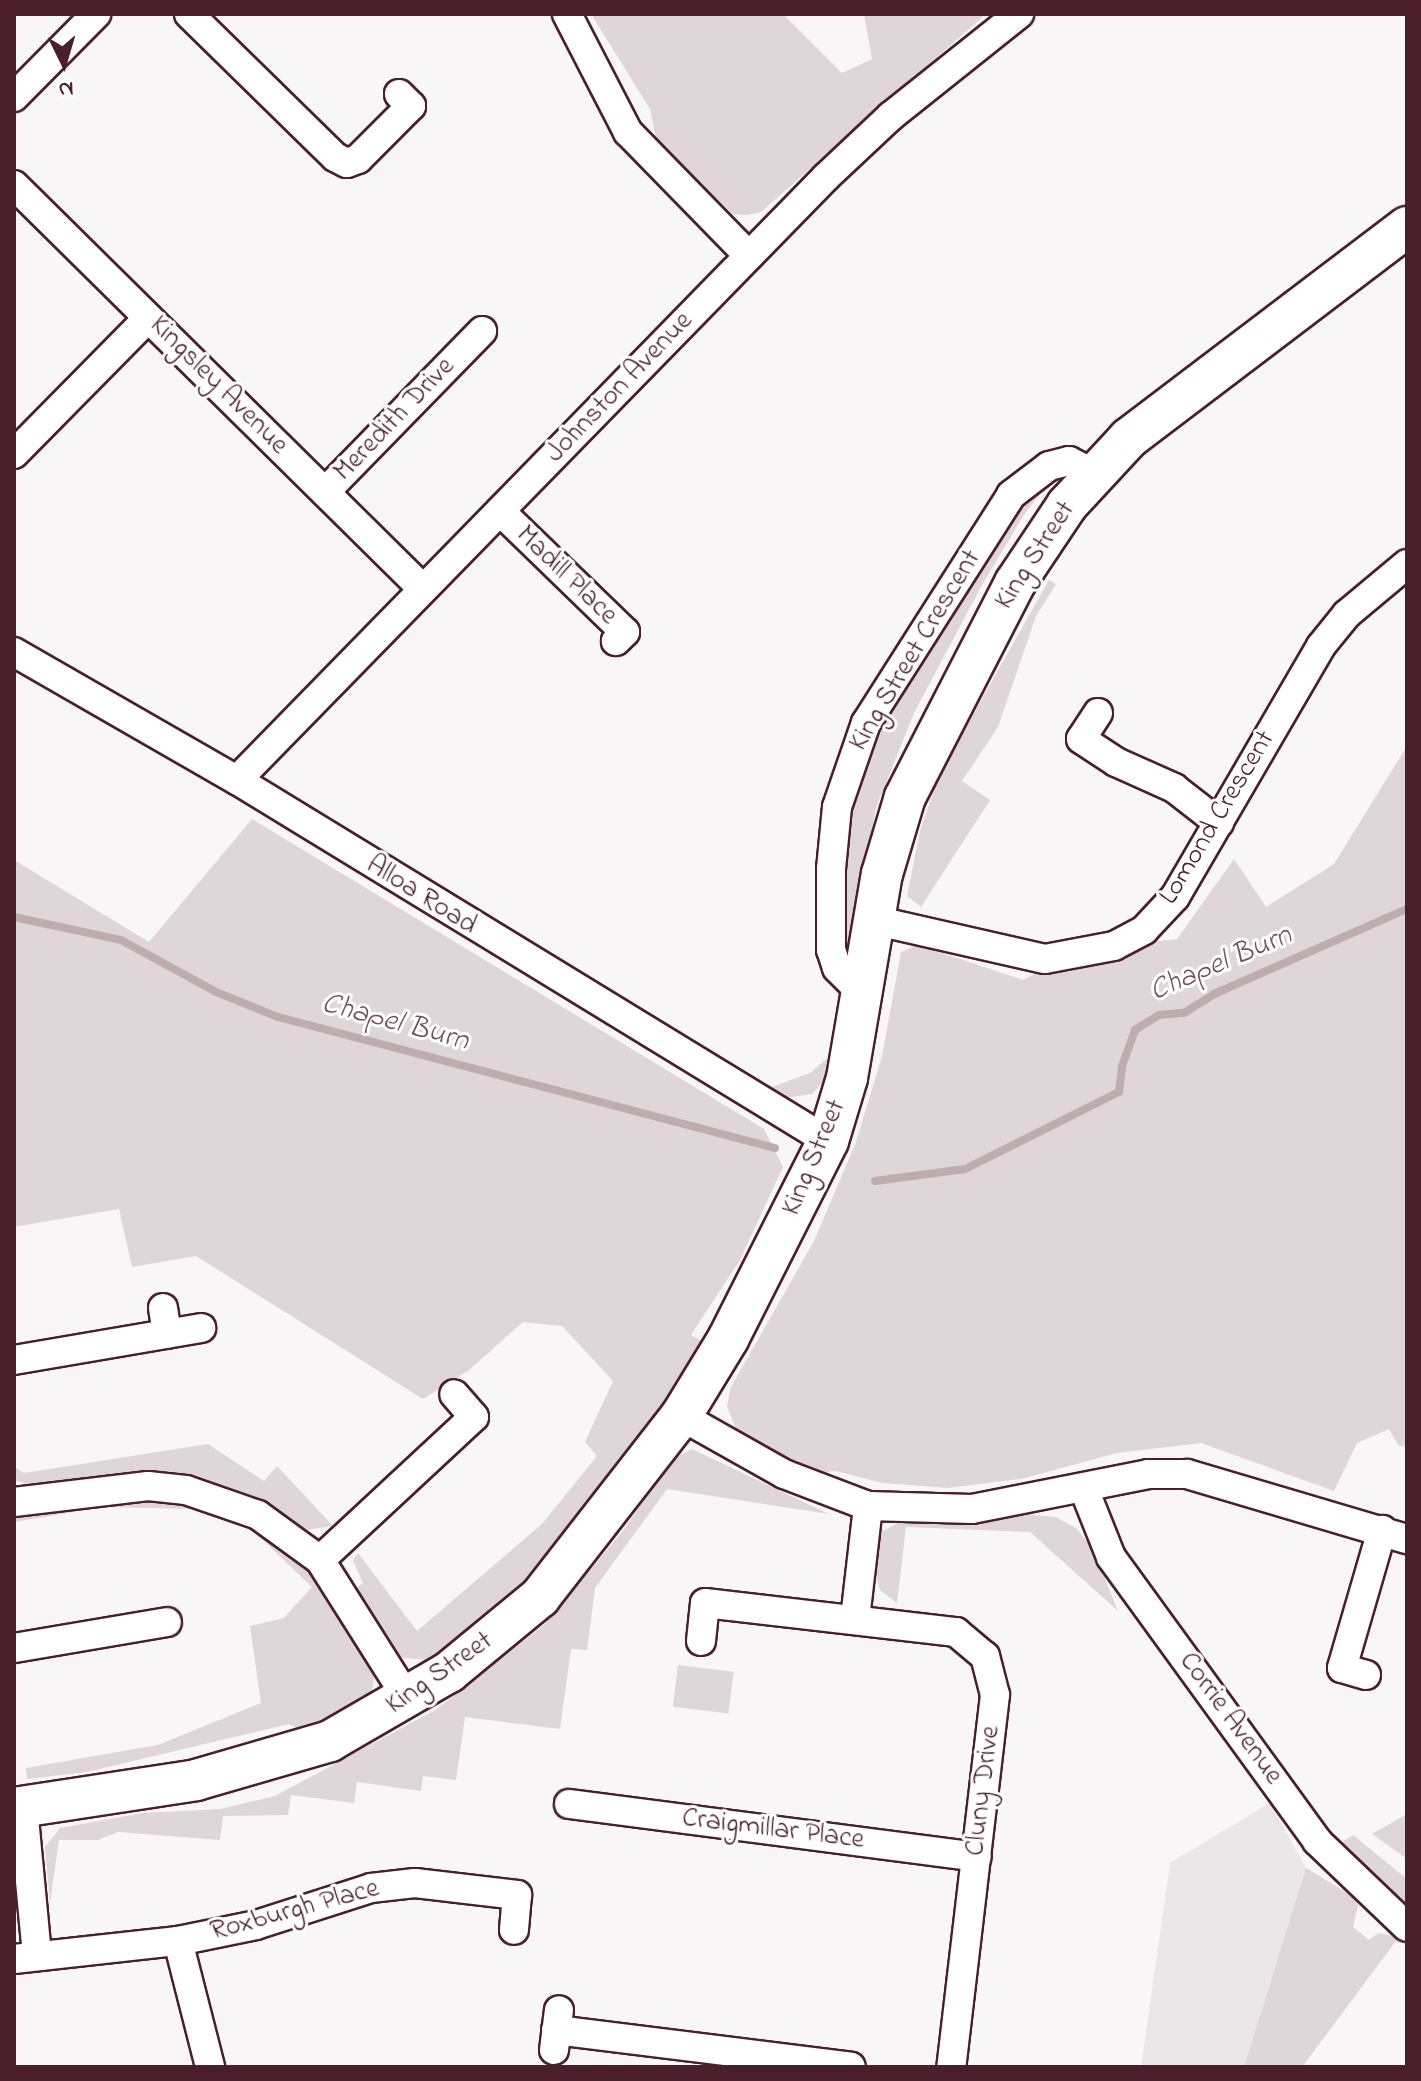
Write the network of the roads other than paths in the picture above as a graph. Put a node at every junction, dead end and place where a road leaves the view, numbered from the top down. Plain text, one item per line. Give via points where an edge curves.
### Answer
1 (96, 14) edge
2 (189, 14) edge
3 (567, 14) edge
4 (1019, 14) edge
5 (399, 94) dead end
6 (14, 97) edge
7 (14, 185) edge
8 (1407, 227) edge
9 (749, 256) junction
10 (148, 318) junction
11 (465, 338) dead end
12 (14, 454) edge
13 (1093, 473) junction
14 (325, 492) junction
15 (500, 511) junction
16 (1407, 564) edge
17 (422, 588) junction
18 (616, 641) dead end
19 (14, 652) edge
20 (1098, 713) dead end
21 (237, 780) junction
22 (1219, 823) junction
23 (873, 920) junction
24 (862, 993) junction
25 (828, 1141) junction
26 (201, 1328) dead end
27 (14, 1360) edge
28 (454, 1394) dead end
29 (681, 1416) junction
30 (1084, 1489) junction
31 (14, 1502) edge
32 (868, 1506) junction
33 (1395, 1534) edge
34 (320, 1560) junction
35 (855, 1619) junction
36 (167, 1622) dead end
37 (701, 1641) dead end
38 (14, 1648) edge
39 (1366, 1675) dead end
40 (408, 1699) junction
41 (569, 1804) dead end
42 (18, 1808) edge
43 (977, 1857) junction
44 (1407, 1927) edge
45 (514, 1930) dead end
46 (178, 1941) junction
47 (26, 1956) edge
48 (556, 2030) dead end
49 (210, 2067) edge
50 (851, 2067) edge
51 (951, 2067) edge

1 - 6 street
2 - 5 street via 347,163 358,159 411,106
3 - 9 street via 628,132
4 - 9 street, Johnston Avenue via 873,132
7 - 10 street, Kingsley Avenue
8 - 13 main road, King Street via 1129,438
9 - 15 street, Johnston Avenue
10 - 12 street
10 - 14 street, Kingsley Avenue
11 - 14 street, Meredith Drive
13 - 23 main road, King Street via 1015,583 922,757 891,837
13 - 24 street, King Street Crescent via 1069,461 1049,466 1011,495 866,723 837,807 831,869 831,950 837,968
14 - 17 street, Kingsley Avenue
15 - 17 street, Johnston Avenue
15 - 18 street, Madill Place via 625,632
16 - 22 street, Lomond Crescent via 1347,614 1321,646
17 - 21 street, Johnston Avenue
19 - 21 street, Alloa Road
20 - 22 street via 1081,739 1116,762 1174,788
21 - 25 street, Alloa Road
22 - 23 street, Lomond Crescent via 1175,897 1144,930 1114,946 1077,956 1022,956
23 - 24 main road, King Street
24 - 25 main road, King Street via 847,1078
25 - 29 main road, King Street via 728,1339
26 - 27 street via 165,1321
28 - 34 street via 474,1417
29 - 32 street via 784,1474
29 - 40 main road, King Street via 540,1597
30 - 32 street via 972,1509
30 - 33 street via 1148,1474 1187,1474
30 - 44 street, Corrie Avenue via 1111,1557 1317,1841
31 - 34 street via 112,1488 186,1490 258,1515
32 - 35 street
33 - 39 street via 1342,1668
34 - 40 street
35 - 37 street, Cluny Drive via 705,1603
35 - 43 street, Cluny Drive via 956,1632 985,1656 995,1695
36 - 38 street
40 - 42 main road, King Street via 330,1741 240,1768 120,1794
41 - 43 street, Craigmillar Place
42 - 47 street, Roxburgh Place
43 - 51 street, Cluny Drive
45 - 46 street, Roxburgh Place via 517,1895 415,1883 371,1888 256,1925
46 - 47 street, Roxburgh Place
46 - 49 street
48 - 50 street

